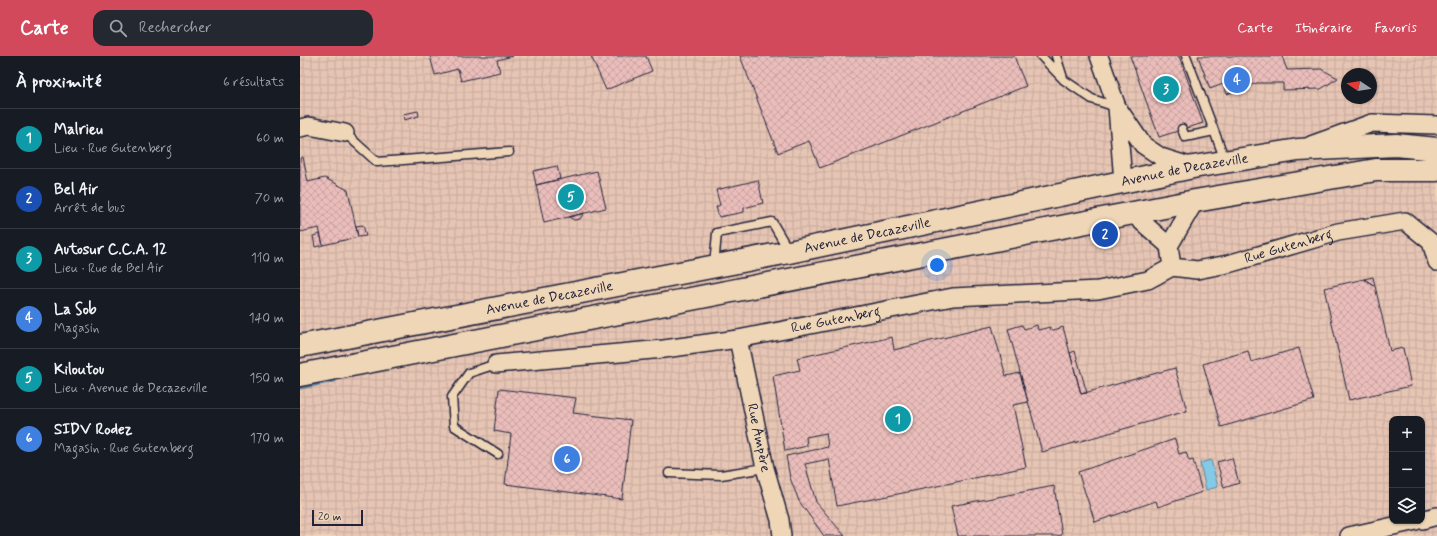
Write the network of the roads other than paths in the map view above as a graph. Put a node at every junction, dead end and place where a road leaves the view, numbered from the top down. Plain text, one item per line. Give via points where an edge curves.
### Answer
1 (1041, 56) edge
2 (1056, 56) edge
3 (1098, 56) edge
4 (1186, 56) edge
5 (1064, 80) junction
6 (1116, 107) junction
7 (1437, 125) edge
8 (300, 128) edge
9 (1182, 129) dead end
10 (1214, 131) junction
11 (345, 133) joint
12 (1437, 149) edge
13 (1298, 150) junction
14 (509, 152) dead end
15 (1226, 163) junction
16 (1193, 167) junction
17 (1437, 170) edge
18 (1123, 181) junction
19 (1194, 201) junction
20 (1132, 213) junction
21 (1169, 246) junction
22 (789, 252) junction
23 (1437, 262) edge
24 (714, 266) junction
25 (1172, 267) junction
26 (738, 339) junction
27 (300, 346) edge
28 (496, 364) joint
29 (300, 375) edge
30 (498, 454) dead end
31 (765, 468) junction
32 (669, 473) dead end
33 (1437, 516) edge
34 (1425, 519) edge
35 (1403, 524) edge
36 (782, 536) edge
37 (1349, 536) edge

1 - 5 lane
2 - 5 lane
3 - 6 street
4 - 10 lane
5 - 6 lane via 1092,100
6 - 16 street via 1143,145 1161,157
6 - 18 street
7 - 13 street via 1372,123
8 - 11 street via 309,126
9 - 10 lane via 1185,137
10 - 15 lane
11 - 14 lane via 377,162
12 - 13 main road, Avenue de Decazeville via 1396,145
13 - 15 main road, Avenue de Decazeville
15 - 16 main road, Avenue de Decazeville
16 - 18 main road, Avenue de Decazeville
17 - 19 main road, Avenue de Decazeville via 1376,170
18 - 22 main road, Avenue de Decazeville
19 - 20 main road, Avenue de Decazeville
19 - 21 street
20 - 21 street
20 - 29 main road, Avenue de Decazeville
21 - 25 street
22 - 24 main road, Avenue de Decazeville
22 - 24 lane via 772,222 717,233
23 - 25 street, Rue Gutenberg via 1431,242 1405,221 1338,232 1228,264 1198,270
24 - 27 main road, Avenue de Decazeville
25 - 26 street, Rue Gutenberg via 1148,280 1098,290 953,297
26 - 28 street, Rue Gutenberg
26 - 31 street, Rue Ampère
28 - 30 lane via 469,374 452,397 454,426
31 - 32 lane via 721,475
31 - 36 street, Rue Ampère
33 - 34 street
35 - 37 street

